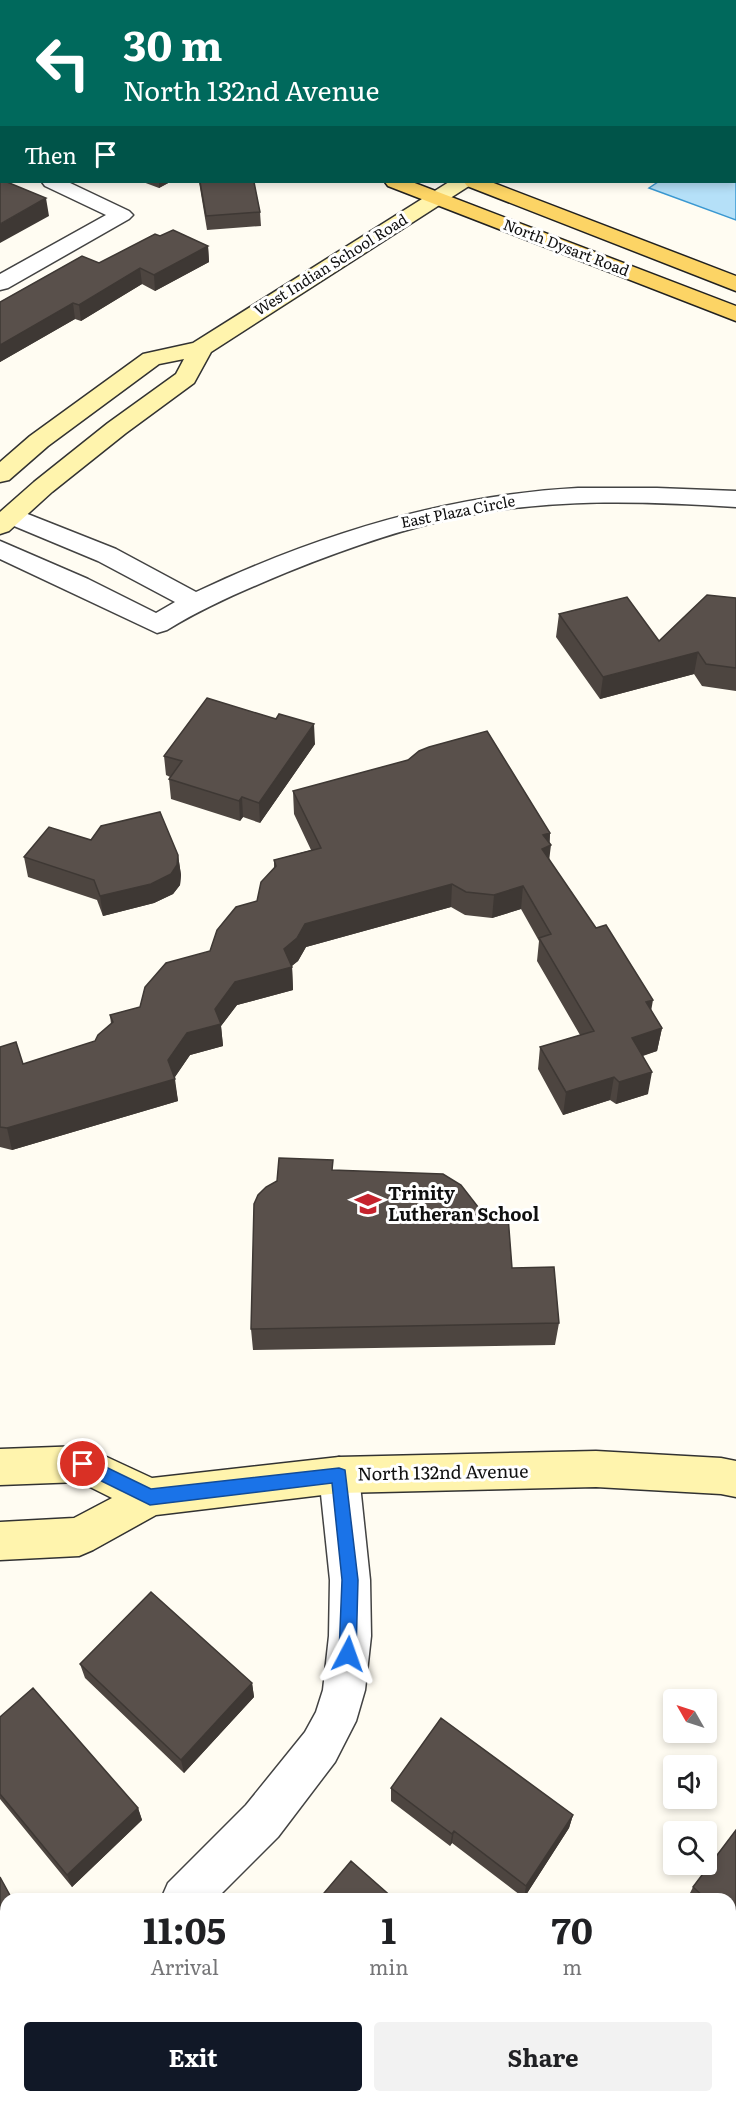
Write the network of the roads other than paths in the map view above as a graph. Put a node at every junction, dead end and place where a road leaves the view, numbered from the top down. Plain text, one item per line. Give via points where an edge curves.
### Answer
1 (54, 183) edge
2 (398, 183) edge
3 (460, 183) edge
4 (477, 183) edge
5 (437, 198) junction
6 (0, 283) edge
7 (736, 284) edge
8 (736, 314) edge
9 (201, 348) junction
10 (0, 475) edge
11 (736, 499) edge
12 (5, 521) edge
13 (0, 549) edge
14 (193, 601) junction
15 (0, 1467) edge
16 (339, 1475) junction
17 (736, 1479) edge
18 (150, 1497) junction
19 (0, 1541) edge
20 (190, 1893) edge

1 - 6 street via 122,215
2 - 5 main road, North Dysart Road
3 - 5 main road, West Indian School Road
4 - 7 main road, North Dysart Road
5 - 8 main road, North Dysart Road
5 - 9 main road, West Indian School Road
9 - 10 main road, West Indian School Road via 151,359 39,441
9 - 12 main road via 186,378 42,487
11 - 14 street, East Plaza Circle via 658,495 526,499 432,514 342,540
12 - 14 street via 107,555
13 - 14 street, East Plaza Circle via 157,624
15 - 18 main road via 83,1464
16 - 17 main road, North 132nd Avenue via 596,1469
16 - 18 main road, North 132nd Avenue
16 - 20 street via 350,1580 350,1636 344,1690 335,1721 320,1748 262,1821
18 - 19 main road, North 132nd Avenue via 79,1536

